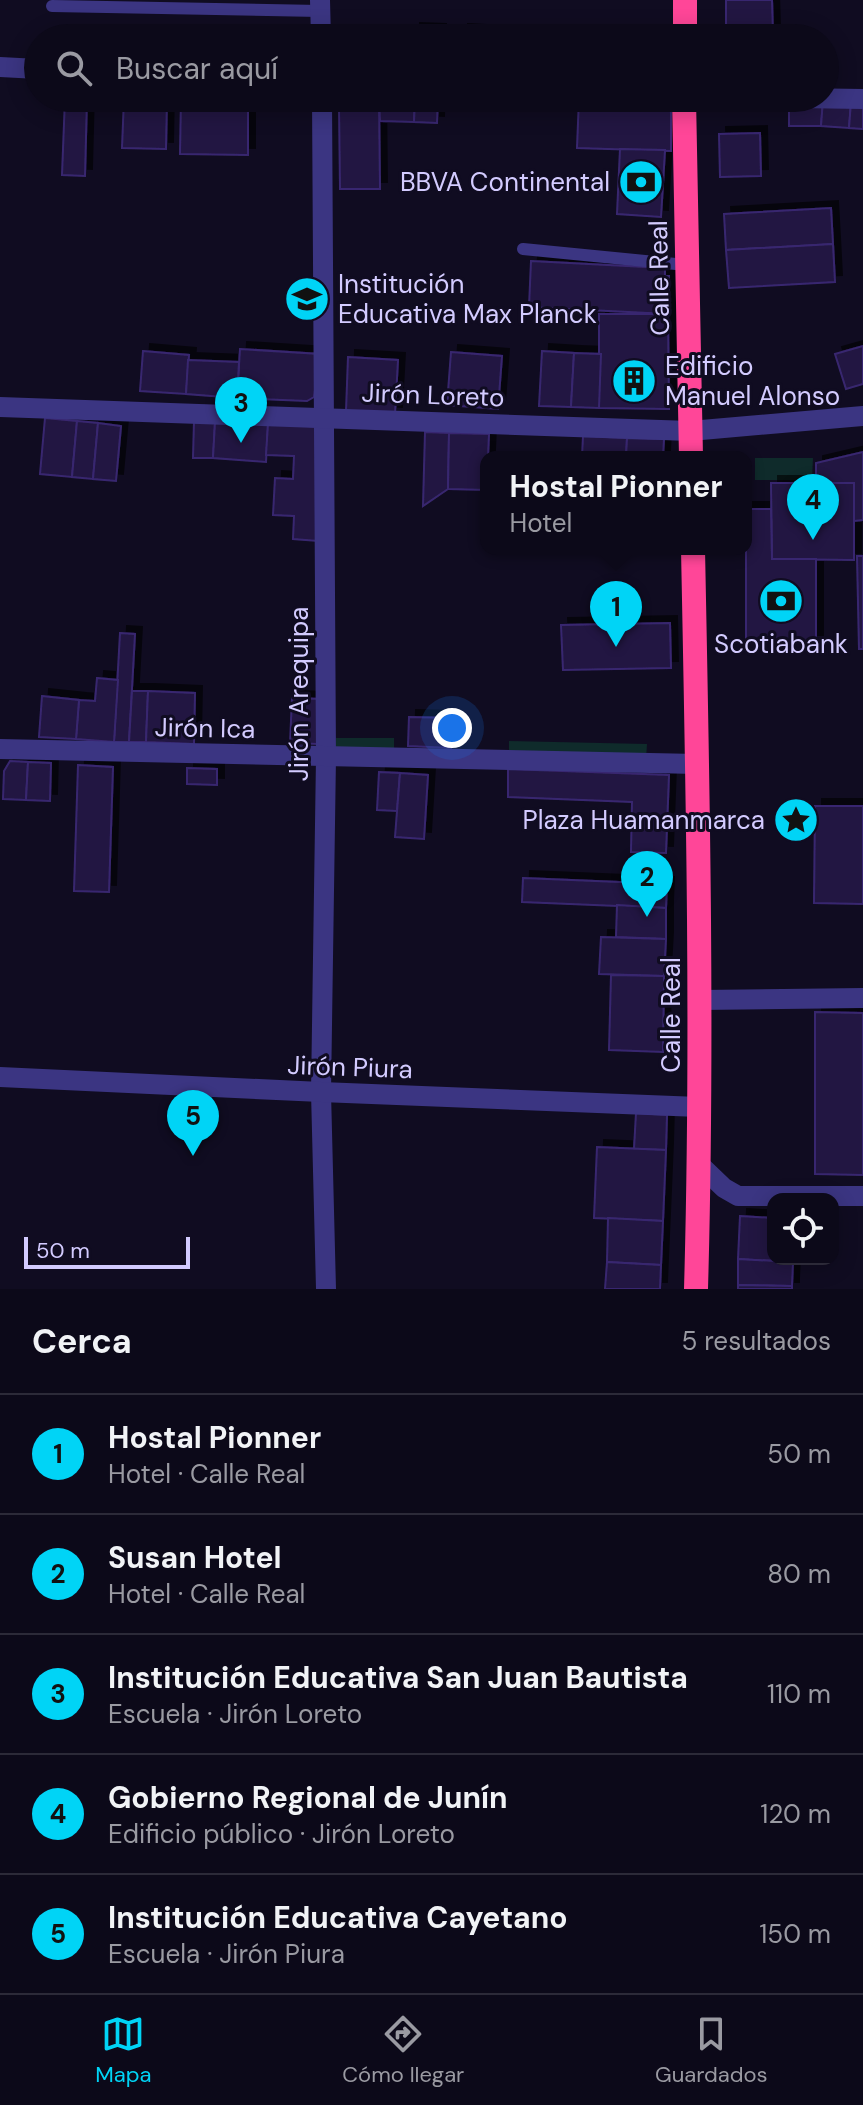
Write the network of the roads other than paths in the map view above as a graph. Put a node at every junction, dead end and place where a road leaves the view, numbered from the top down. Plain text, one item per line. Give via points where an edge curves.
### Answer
1 (685, 0) edge
2 (52, 6) dead end
3 (320, 6) edge
4 (685, 24) edge
5 (0, 67) edge
6 (24, 68) edge
7 (839, 99) edge
8 (863, 99) edge
9 (322, 112) edge
10 (684, 112) edge
11 (523, 249) dead end
12 (686, 265) junction
13 (0, 407) edge
14 (863, 416) edge
15 (325, 417) junction
16 (690, 431) junction
17 (691, 451) edge
18 (693, 555) edge
19 (0, 749) edge
20 (326, 757) junction
21 (697, 764) junction
22 (863, 998) edge
23 (700, 1000) junction
24 (0, 1077) edge
25 (321, 1092) junction
26 (699, 1107) junction
27 (699, 1164) junction
28 (863, 1196) edge
29 (326, 1289) edge
30 (696, 1289) edge

1 - 4 highway
2 - 3 lane
5 - 6 street
7 - 8 street
9 - 15 street, Jirón Arequipa
10 - 12 highway, Calle Real
11 - 12 lane
12 - 16 highway, Calle Real
13 - 15 street, Jirón Loreto
14 - 16 street, Jirón Loreto
15 - 16 street, Jirón Loreto
15 - 20 street, Jirón Arequipa
16 - 17 highway, Calle Real
18 - 21 highway, Calle Real
19 - 20 street, Jirón Ica
20 - 21 street, Jirón Ica
20 - 25 street, Jirón Arequipa
21 - 23 highway, Calle Real
22 - 23 street
23 - 26 highway, Calle Real
24 - 25 street, Jirón Piura
25 - 26 street, Jirón Piura
25 - 29 street, Jirón Arequipa
26 - 27 highway, Calle Real
27 - 28 street via 738,1196
27 - 30 highway, Calle Real

